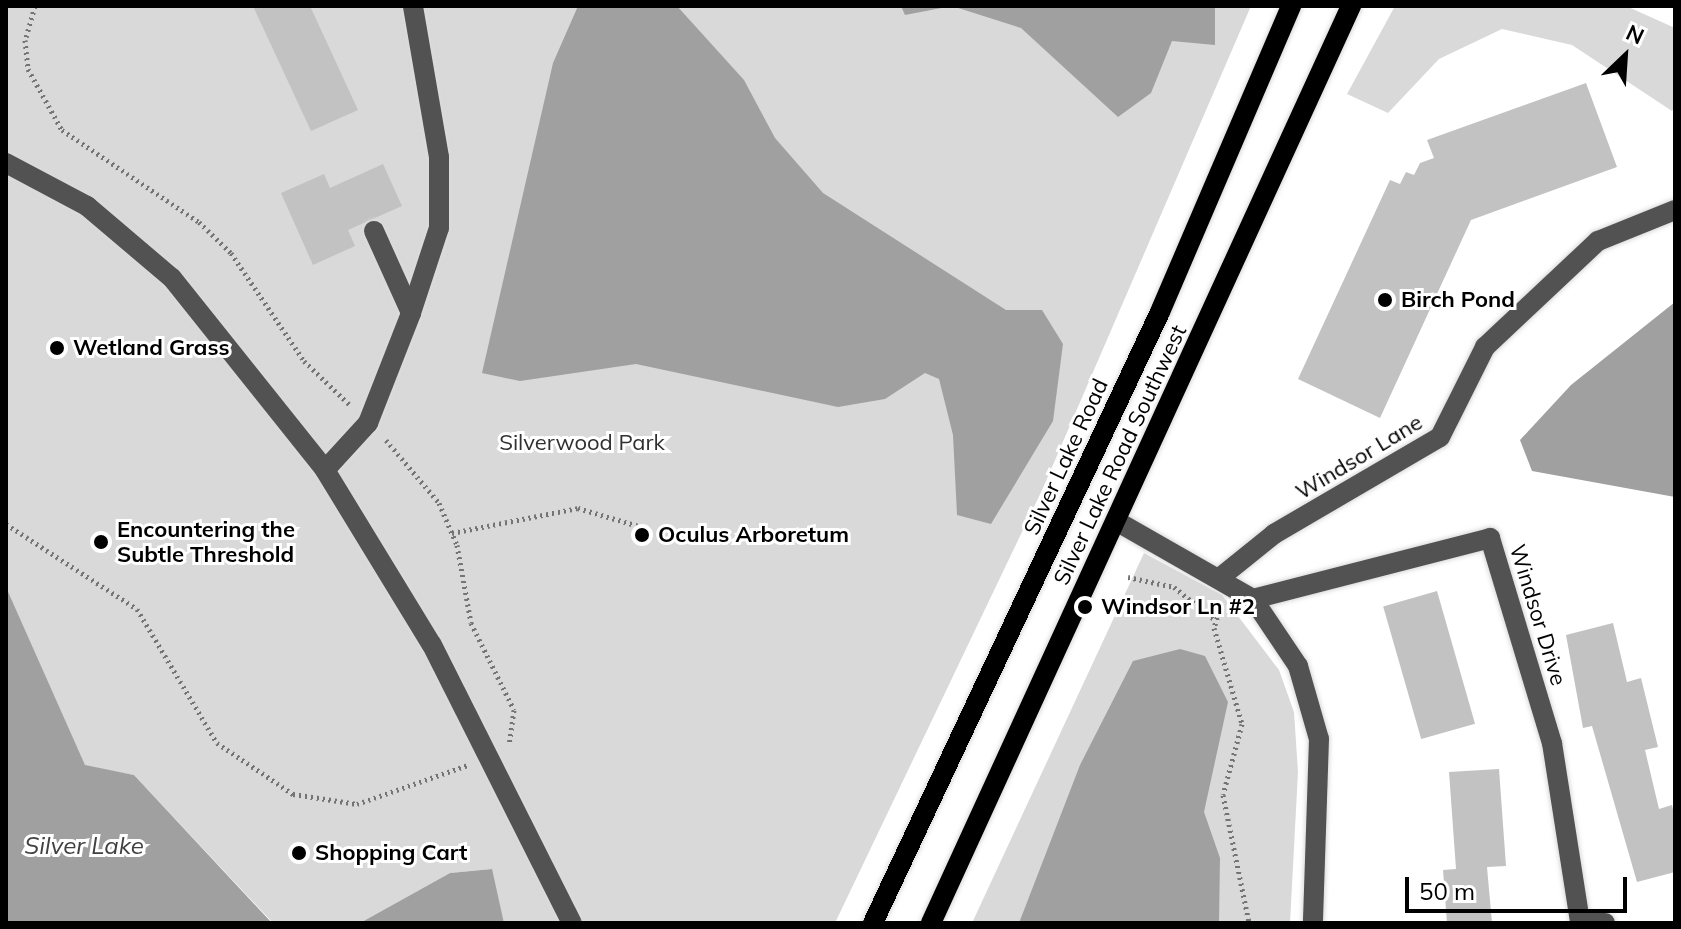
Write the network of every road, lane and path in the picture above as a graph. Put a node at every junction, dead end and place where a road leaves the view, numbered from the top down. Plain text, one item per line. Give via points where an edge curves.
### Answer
1 (35, 6) edge
2 (413, 6) edge
3 (1291, 6) edge
4 (1351, 6) edge
5 (6, 163) edge
6 (1675, 210) edge
7 (374, 231) dead end
8 (411, 313) junction
9 (368, 423) junction
10 (325, 470) junction
11 (1116, 521) junction
12 (6, 524) edge
13 (645, 528) dead end
14 (452, 533) junction
15 (1128, 577) dead end
16 (1229, 581) junction
17 (1253, 599) junction
18 (1214, 619) junction
19 (492, 757) junction
20 (572, 923) edge
21 (873, 923) edge
22 (931, 923) edge
23 (1249, 923) edge
24 (1313, 923) edge
25 (1605, 923) edge

1 - 9 path via 25,40 28,69 62,130 199,222 231,253 304,361
2 - 8 street via 439,157 439,228
3 - 21 main road, Silver Lake Road via 1160,312
4 - 11 main road, Silver Lake Road Southwest
5 - 10 street via 87,206 172,278
6 - 16 street, Windsor Lane via 1598,241 1485,347 1440,437 1274,534
7 - 8 street
8 - 9 street
9 - 10 street
9 - 14 path via 413,466
10 - 19 street
11 - 16 street
11 - 22 main road, Silver Lake Road Southwest
12 - 19 path via 137,609 217,743 293,794 357,804
13 - 14 path via 578,508
14 - 19 path via 471,623 514,710 510,744
15 - 18 path via 1174,587
16 - 17 street
16 - 18 path
17 - 24 street via 1298,666 1319,739
17 - 25 street, Windsor Drive via 1490,538 1552,743 1580,922
18 - 23 path via 1242,713 1223,795
19 - 20 street

